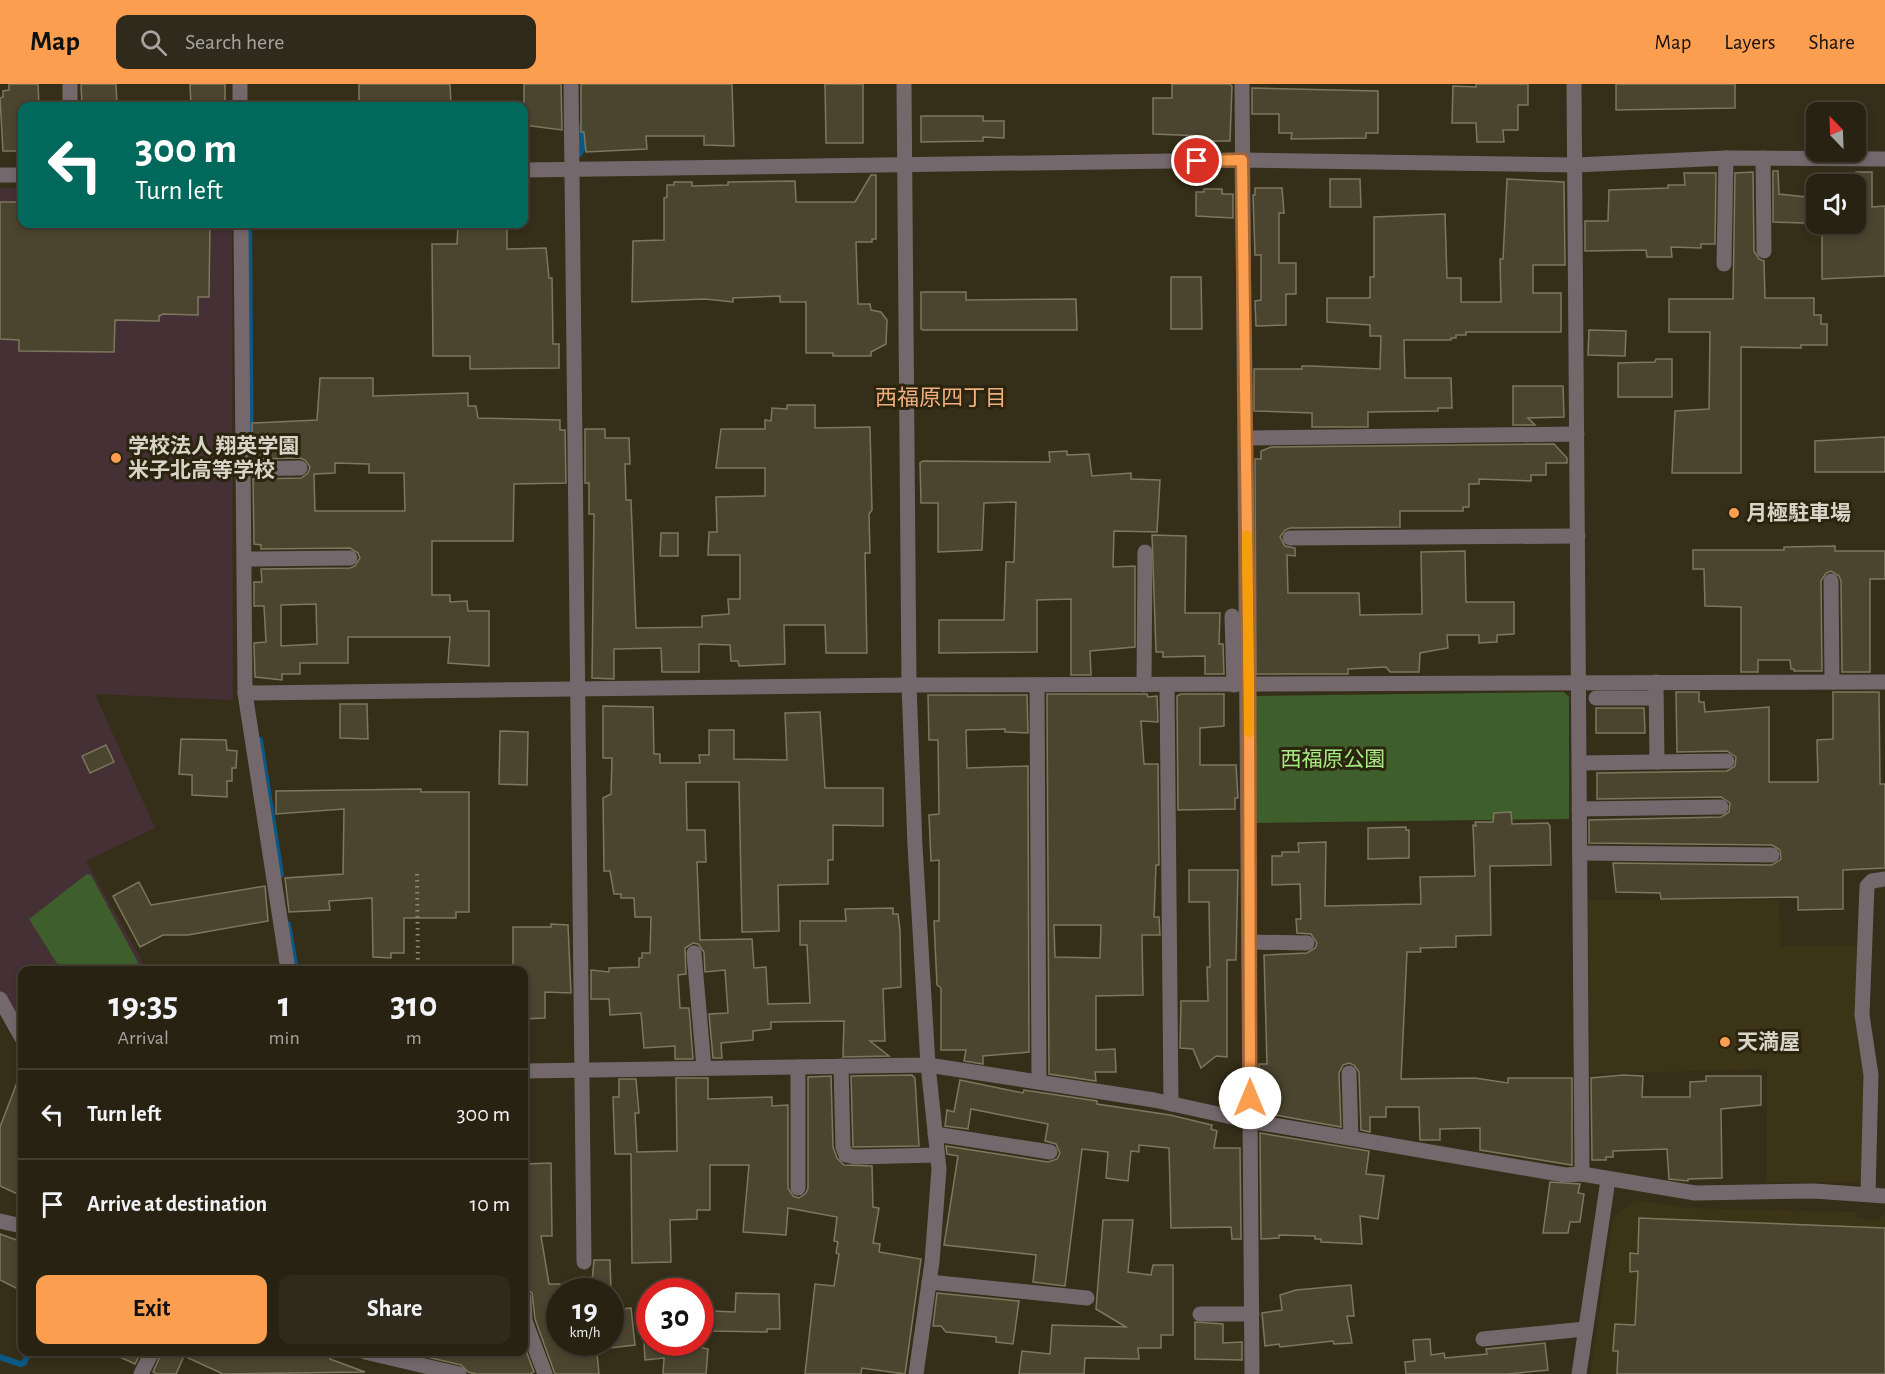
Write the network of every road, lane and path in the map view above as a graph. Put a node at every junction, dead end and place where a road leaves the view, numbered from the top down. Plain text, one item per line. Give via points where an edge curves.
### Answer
1 (70, 84) edge
2 (240, 84) edge
3 (571, 84) edge
4 (904, 84) edge
5 (1242, 84) edge
6 (1574, 84) edge
7 (70, 102) edge
8 (240, 102) edge
9 (1726, 158) junction
10 (1763, 158) junction
11 (1885, 159) edge
12 (1242, 160) junction
13 (904, 165) junction
14 (1576, 165) junction
15 (572, 169) junction
16 (528, 170) edge
17 (0, 175) edge
18 (18, 175) edge
19 (241, 228) edge
20 (1764, 251) dead end
21 (1724, 264) dead end
22 (1577, 434) junction
23 (1246, 438) junction
24 (300, 468) dead end
25 (243, 469) junction
26 (1578, 536) junction
27 (1290, 538) dead end
28 (1145, 552) dead end
29 (350, 558) dead end
30 (244, 559) junction
31 (1831, 581) dead end
32 (1232, 616) dead end
33 (1832, 681) junction
34 (1578, 682) junction
35 (1656, 682) junction
36 (1885, 682) edge
37 (909, 685) junction
38 (1037, 685) junction
39 (1144, 685) junction
40 (1167, 685) junction
41 (1241, 686) junction
42 (578, 689) junction
43 (244, 693) junction
44 (1596, 698) dead end
45 (1656, 698) junction
46 (1727, 761) dead end
47 (1657, 762) junction
48 (1579, 763) junction
49 (1721, 807) dead end
50 (1579, 809) junction
51 (1580, 853) junction
52 (1772, 855) dead end
53 (417, 874) dead end
54 (1885, 879) edge
55 (1250, 942) junction
56 (1306, 943) dead end
57 (694, 953) dead end
58 (287, 966) edge
59 (418, 966) edge
60 (0, 999) edge
61 (5, 1023) edge
62 (18, 1034) edge
63 (928, 1065) junction
64 (840, 1066) junction
65 (798, 1067) junction
66 (704, 1068) junction
67 (580, 1070) junction
68 (528, 1071) edge
69 (1349, 1073) dead end
70 (1039, 1081) junction
71 (1171, 1104) junction
72 (1250, 1121) junction
73 (935, 1134) junction
74 (1351, 1138) junction
75 (1050, 1152) dead end
76 (937, 1155) junction
77 (1582, 1174) junction
78 (1608, 1180) junction
79 (798, 1188) dead end
80 (1868, 1194) junction
81 (1885, 1196) edge
82 (0, 1221) edge
83 (18, 1225) edge
84 (584, 1262) dead end
85 (929, 1282) junction
86 (1087, 1298) dead end
87 (1200, 1314) dead end
88 (1252, 1314) junction
89 (528, 1329) edge
90 (1585, 1329) junction
91 (1483, 1339) dead end
92 (150, 1356) edge
93 (382, 1356) edge
94 (141, 1374) edge
95 (459, 1374) edge
96 (544, 1374) edge
97 (916, 1374) edge
98 (1252, 1374) edge
99 (1579, 1374) edge

1 - 7 street
2 - 8 street
3 - 15 street
4 - 13 street
5 - 12 street
6 - 14 street
9 - 10 street
9 - 14 street
9 - 21 street
10 - 11 street
10 - 20 street
12 - 13 street
12 - 14 street
12 - 23 street
13 - 15 street
13 - 37 street
14 - 22 street
15 - 16 street
15 - 42 street
17 - 18 street
19 - 25 street
22 - 23 street
22 - 26 street
23 - 41 street
24 - 25 street
25 - 30 street
26 - 27 street
26 - 34 street
28 - 39 street
29 - 30 street
30 - 43 street
31 - 33 street
32 - 41 street
33 - 35 street
33 - 36 street
34 - 35 street
34 - 41 street
34 - 48 street
35 - 45 street
37 - 38 street
37 - 42 street
37 - 63 street
38 - 39 street
38 - 70 street
39 - 40 street
40 - 41 street
40 - 71 street
41 - 55 street
42 - 43 street
42 - 67 street
43 - 58 street
44 - 45 street
45 - 47 street
46 - 47 street
47 - 48 street
48 - 50 street
49 - 50 street
50 - 51 street
51 - 52 street
51 - 77 street
53 - 59 path
54 - 80 street via 1867,886 1862,1015 1871,1076
55 - 56 street
55 - 72 street
57 - 66 street
60 - 61 street
61 - 62 street
63 - 64 street
63 - 70 street
63 - 73 street
64 - 65 street
64 - 76 street via 846,1155
65 - 66 street
65 - 79 street
66 - 67 street
67 - 68 street
67 - 84 street
69 - 74 street
70 - 71 street
71 - 72 street
72 - 74 street
72 - 88 street
73 - 75 street
73 - 76 street
74 - 77 street via 1564,1175
76 - 85 street via 937,1205
77 - 78 street
78 - 80 street via 1695,1193
78 - 90 street
80 - 81 street
82 - 83 street
85 - 86 street
85 - 97 street
87 - 88 street
88 - 98 street
89 - 96 street
90 - 91 street
90 - 99 street
92 - 94 street
93 - 95 street

